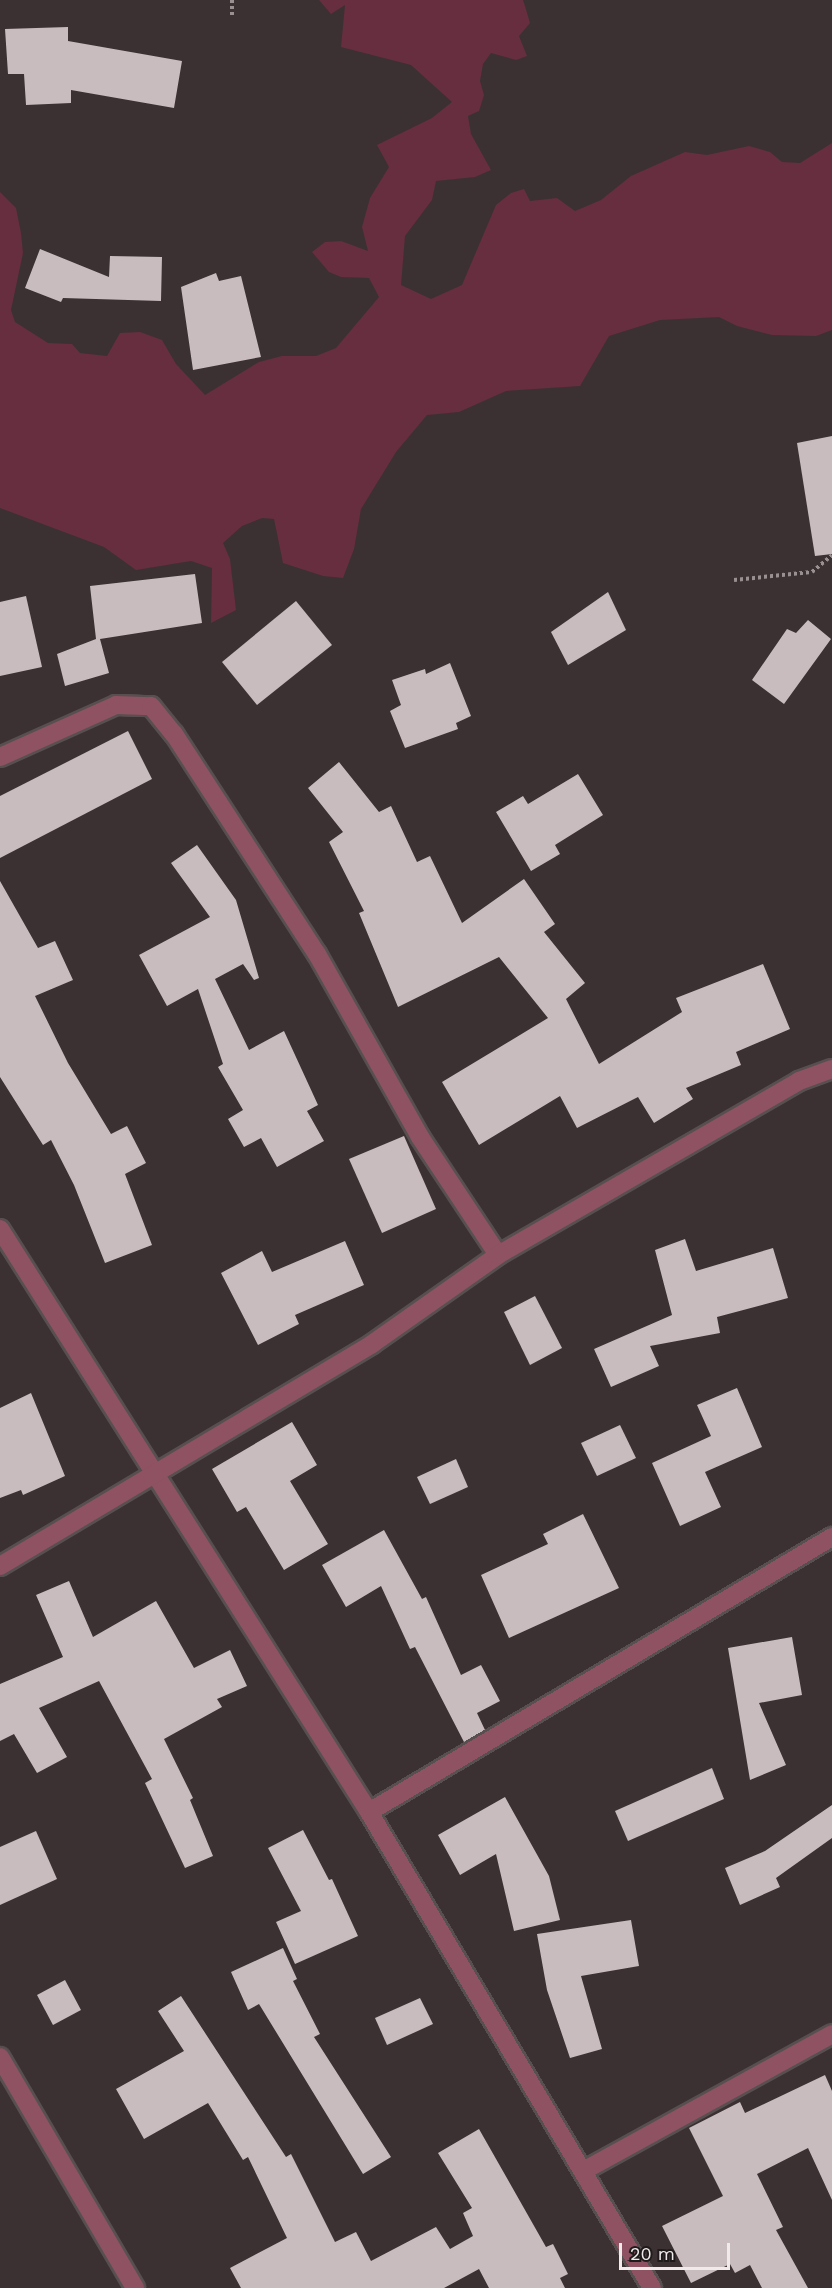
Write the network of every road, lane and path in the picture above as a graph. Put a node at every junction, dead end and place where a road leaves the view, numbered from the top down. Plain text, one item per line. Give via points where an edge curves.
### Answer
1 (232, 0) edge
2 (232, 16) dead end
3 (832, 555) edge
4 (734, 580) dead end
5 (0, 757) edge
6 (832, 1070) edge
7 (0, 1229) edge
8 (498, 1255) junction
9 (154, 1474) junction
10 (832, 1537) edge
11 (0, 1566) edge
12 (369, 1812) junction
13 (832, 2034) edge
14 (0, 2057) edge
15 (585, 2170) junction
16 (135, 2288) edge
17 (652, 2288) edge

1 - 2 path
3 - 4 path via 812,572
5 - 8 street via 116,705 151,706 174,734 317,954 420,1137
6 - 8 street via 799,1081
7 - 9 street
8 - 9 street via 372,1344
9 - 11 street
9 - 12 street
10 - 12 street
12 - 15 street
13 - 15 street
14 - 16 street
15 - 17 street

